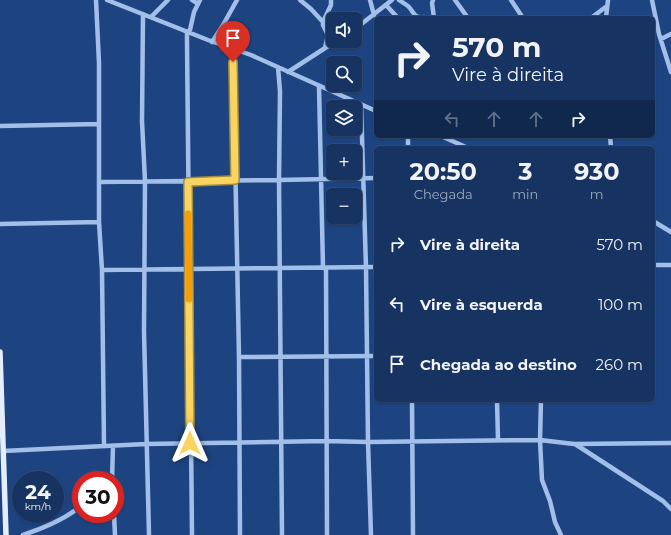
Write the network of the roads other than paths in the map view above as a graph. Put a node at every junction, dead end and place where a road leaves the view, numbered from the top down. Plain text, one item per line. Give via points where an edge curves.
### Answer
1 (96, 0) edge
2 (107, 0) edge
3 (168, 0) edge
4 (192, 0) edge
5 (237, 0) edge
6 (300, 0) edge
7 (331, 0) edge
8 (370, 0) edge
9 (392, 0) edge
10 (399, 0) edge
11 (433, 0) edge
12 (455, 0) edge
13 (511, 0) edge
14 (608, 0) edge
15 (652, 0) edge
16 (114, 1) edge
17 (199, 2) edge
18 (608, 6) junction
19 (373, 7) junction
20 (384, 7) junction
21 (143, 14) junction
22 (374, 15) junction
23 (395, 16) edge
24 (415, 16) edge
25 (434, 16) edge
26 (467, 16) edge
27 (522, 16) edge
28 (594, 16) edge
29 (606, 16) edge
30 (151, 17) junction
31 (323, 22) junction
32 (362, 24) edge
33 (188, 32) junction
34 (671, 34) edge
35 (661, 39) junction
36 (212, 42) junction
37 (325, 48) joint
38 (233, 49) junction
39 (278, 67) junction
40 (288, 72) junction
41 (671, 72) edge
42 (319, 86) junction
43 (352, 100) edge
44 (362, 104) edge
45 (374, 110) edge
46 (99, 124) junction
47 (0, 126) edge
48 (362, 136) edge
49 (446, 138) edge
50 (464, 146) edge
51 (363, 178) junction
52 (374, 178) edge
53 (321, 179) junction
54 (235, 180) junction
55 (279, 180) junction
56 (145, 181) junction
57 (99, 182) junction
58 (188, 182) junction
59 (99, 222) junction
60 (655, 222) edge
61 (0, 224) edge
62 (671, 232) edge
63 (655, 265) edge
64 (671, 265) edge
65 (280, 268) junction
66 (324, 268) junction
67 (366, 268) junction
68 (374, 268) edge
69 (188, 269) junction
70 (237, 269) junction
71 (102, 270) junction
72 (145, 270) junction
73 (0, 352) edge
74 (326, 356) junction
75 (368, 356) junction
76 (374, 356) edge
77 (239, 357) junction
78 (281, 357) junction
79 (0, 361) edge
80 (412, 402) edge
81 (497, 402) edge
82 (541, 402) edge
83 (498, 440) junction
84 (540, 440) junction
85 (326, 441) junction
86 (413, 441) junction
87 (368, 442) junction
88 (190, 443) junction
89 (240, 443) junction
90 (282, 443) junction
91 (671, 443) edge
92 (146, 444) junction
93 (574, 444) junction
94 (104, 446) junction
95 (113, 446) junction
96 (3, 451) junction
97 (112, 471) edge
98 (671, 509) edge
99 (72, 513) edge
100 (114, 523) edge
101 (6, 535) edge
102 (23, 535) edge
103 (115, 535) edge
104 (149, 535) edge
105 (192, 535) edge
106 (240, 535) edge
107 (282, 535) edge
108 (327, 535) edge
109 (371, 535) edge
110 (413, 535) edge
111 (561, 535) edge

1 - 46 street
2 - 16 street
3 - 30 street
4 - 17 street
5 - 36 street
6 - 31 street
7 - 31 street
8 - 19 street
9 - 20 street
10 - 24 street via 407,5
11 - 25 street
12 - 26 street
13 - 27 street
14 - 18 street
15 - 35 street
16 - 21 street
17 - 33 street
18 - 28 street
18 - 29 street
19 - 20 street
19 - 22 street
20 - 22 street
20 - 23 street
21 - 30 street
21 - 56 street via 142,121
22 - 32 street
30 - 33 street
31 - 37 street via 328,35
33 - 36 street
33 - 58 street
34 - 35 street
35 - 41 street
36 - 38 street
37 - 40 street
38 - 39 street
38 - 54 street
39 - 40 street
39 - 55 street
40 - 42 street
42 - 43 street
42 - 53 street
44 - 45 street
46 - 47 street
46 - 57 street
48 - 51 street
49 - 50 street
51 - 52 street
51 - 53 street
51 - 67 street
53 - 55 street
53 - 66 street
54 - 55 street
54 - 58 street
54 - 70 street
55 - 65 street
56 - 57 street
56 - 58 street
56 - 72 street
57 - 59 street
58 - 69 street
59 - 61 street
59 - 71 street
60 - 62 street
63 - 64 street
65 - 66 street
65 - 70 street
65 - 78 street
66 - 67 street
66 - 74 street
67 - 68 street
67 - 75 street
69 - 70 street
69 - 72 street
69 - 88 street
70 - 77 street
71 - 72 street
71 - 94 street
72 - 92 street
73 - 79 main road
74 - 75 street
74 - 78 street
74 - 85 street
75 - 76 street
75 - 87 street
77 - 78 street
77 - 89 street
78 - 90 street
79 - 96 main road
80 - 86 street
81 - 83 street
82 - 84 street
83 - 84 street
83 - 86 street
84 - 93 street
84 - 111 street via 542,480
85 - 87 street
85 - 90 street
85 - 108 street
86 - 87 street
86 - 110 street
87 - 109 street
88 - 89 street
88 - 92 street
88 - 105 street
89 - 90 street
89 - 106 street
90 - 107 street
91 - 93 street
92 - 95 street
92 - 104 street
93 - 98 street via 663,501
94 - 95 street
94 - 96 street
95 - 97 street
96 - 101 main road
99 - 102 street
100 - 103 street

